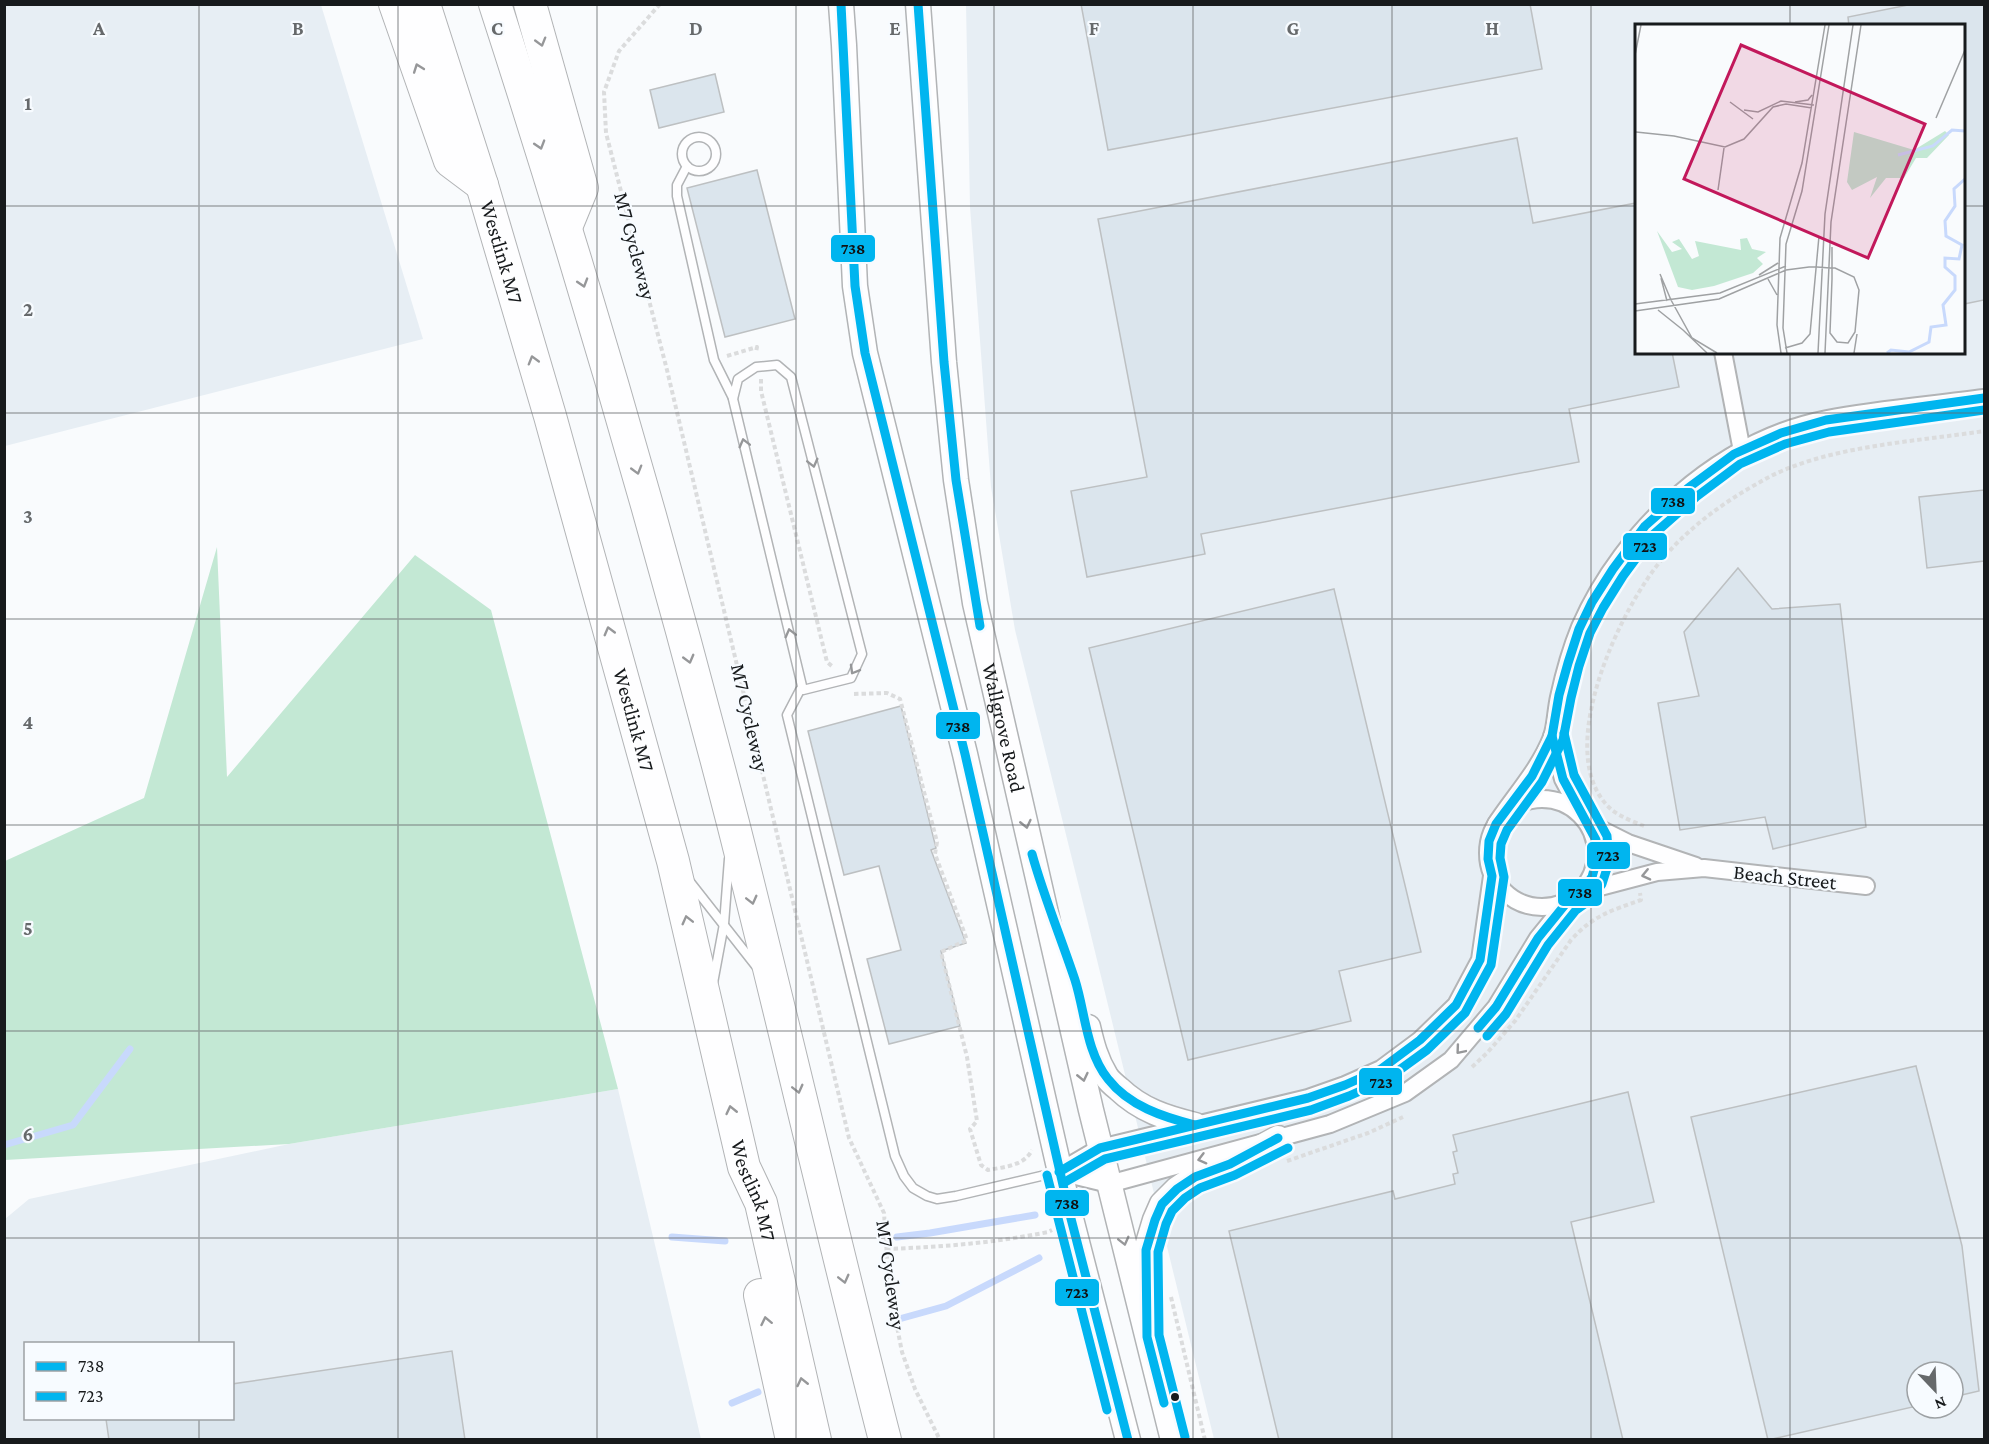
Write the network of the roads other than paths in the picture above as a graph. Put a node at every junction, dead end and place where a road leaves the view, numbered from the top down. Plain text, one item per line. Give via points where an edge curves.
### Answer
1 (495, 4) edge
2 (530, 4) edge
3 (841, 4) edge
4 (918, 4) edge
5 (411, 10) edge
6 (537, 84) junction
7 (687, 166) junction
8 (1723, 354) edge
9 (1984, 398) edge
10 (733, 399) junction
11 (1742, 450) junction
12 (803, 690) junction
13 (1552, 736) junction
14 (1585, 819) junction
15 (733, 823) junction
16 (1496, 824) junction
17 (673, 861) junction
18 (1704, 868) junction
19 (1492, 876) junction
20 (1038, 877) junction
21 (1866, 886) dead end
22 (1574, 897) junction
23 (724, 924) junction
24 (773, 987) junction
25 (709, 1010) junction
26 (1195, 1125) junction
27 (1278, 1138) junction
28 (1100, 1148) junction
29 (744, 1167) junction
30 (1059, 1172) junction
31 (1109, 1185) junction
32 (1147, 1337) junction
33 (792, 1440) edge
34 (815, 1440) edge
35 (885, 1440) edge
36 (1128, 1440) edge
37 (1173, 1440) edge

1 - 6 highway
2 -> 6 highway
3 - 30 main road, Wallgrove Road via 855,286 865,353 965,754
4 -> 20 main road, Wallgrove Road via 956,480 975,603
17 -> 5 highway, Westlink M7 via 482,185 447,113
6 -> 15 highway via 566,227
7 - 7 lane via 697,171 712,165 715,149 709,140 698,136 687,141 682,156
7 - 10 lane via 676,190 714,360
8 - 11 street
9 - 11 street via 1826,420
12 -> 10 lane
10 -> 12 lane via 738,379 756,367 777,365 791,377 862,654 851,678
11 - 13 street via 1688,488 1646,526 1613,569 1579,629 1559,695
12 - 30 lane via 787,715 895,1156 904,1176 913,1188 938,1199
13 - 14 street via 1563,778
13 - 16 street via 1532,776
14 - 16 street via 1569,805 1537,799 1506,812
14 - 18 street, Beach Street via 1628,843
14 - 22 street via 1596,840 1597,859 1592,877
15 - 23 lane
15 -> 24 highway
16 - 19 street via 1489,841
17 - 23 lane
25 -> 17 highway, Westlink M7
18 - 21 street, Beach Street
18 -> 22 street, Beach Street via 1657,872
19 - 22 street via 1502,891 1517,902 1534,907 1551,907
19 - 26 street via 1480,960 1456,1005 1420,1040 1381,1069 1345,1085 1308,1098
20 - 26 main road via 1080,996 1096,1057 1107,1079 1151,1112
20 -> 28 main road, Wallgrove Road
22 -> 27 street via 1538,938 1496,1007 1451,1060 1405,1093 1330,1124
23 - 24 lane
23 - 25 lane
24 -> 35 highway
29 -> 25 highway, Westlink M7
26 - 28 street
27 -> 31 street
27 - 32 main road via 1230,1164 1195,1177 1162,1204 1146,1250
28 - 30 street
28 - 31 main road, Wallgrove Road
33 -> 29 highway via 741,1209
34 -> 29 highway, Westlink M7 via 761,1203
30 - 31 street
30 - 36 main road, Wallgrove Road
31 -> 32 main road, Wallgrove Road
32 - 37 main road, Wallgrove Road

